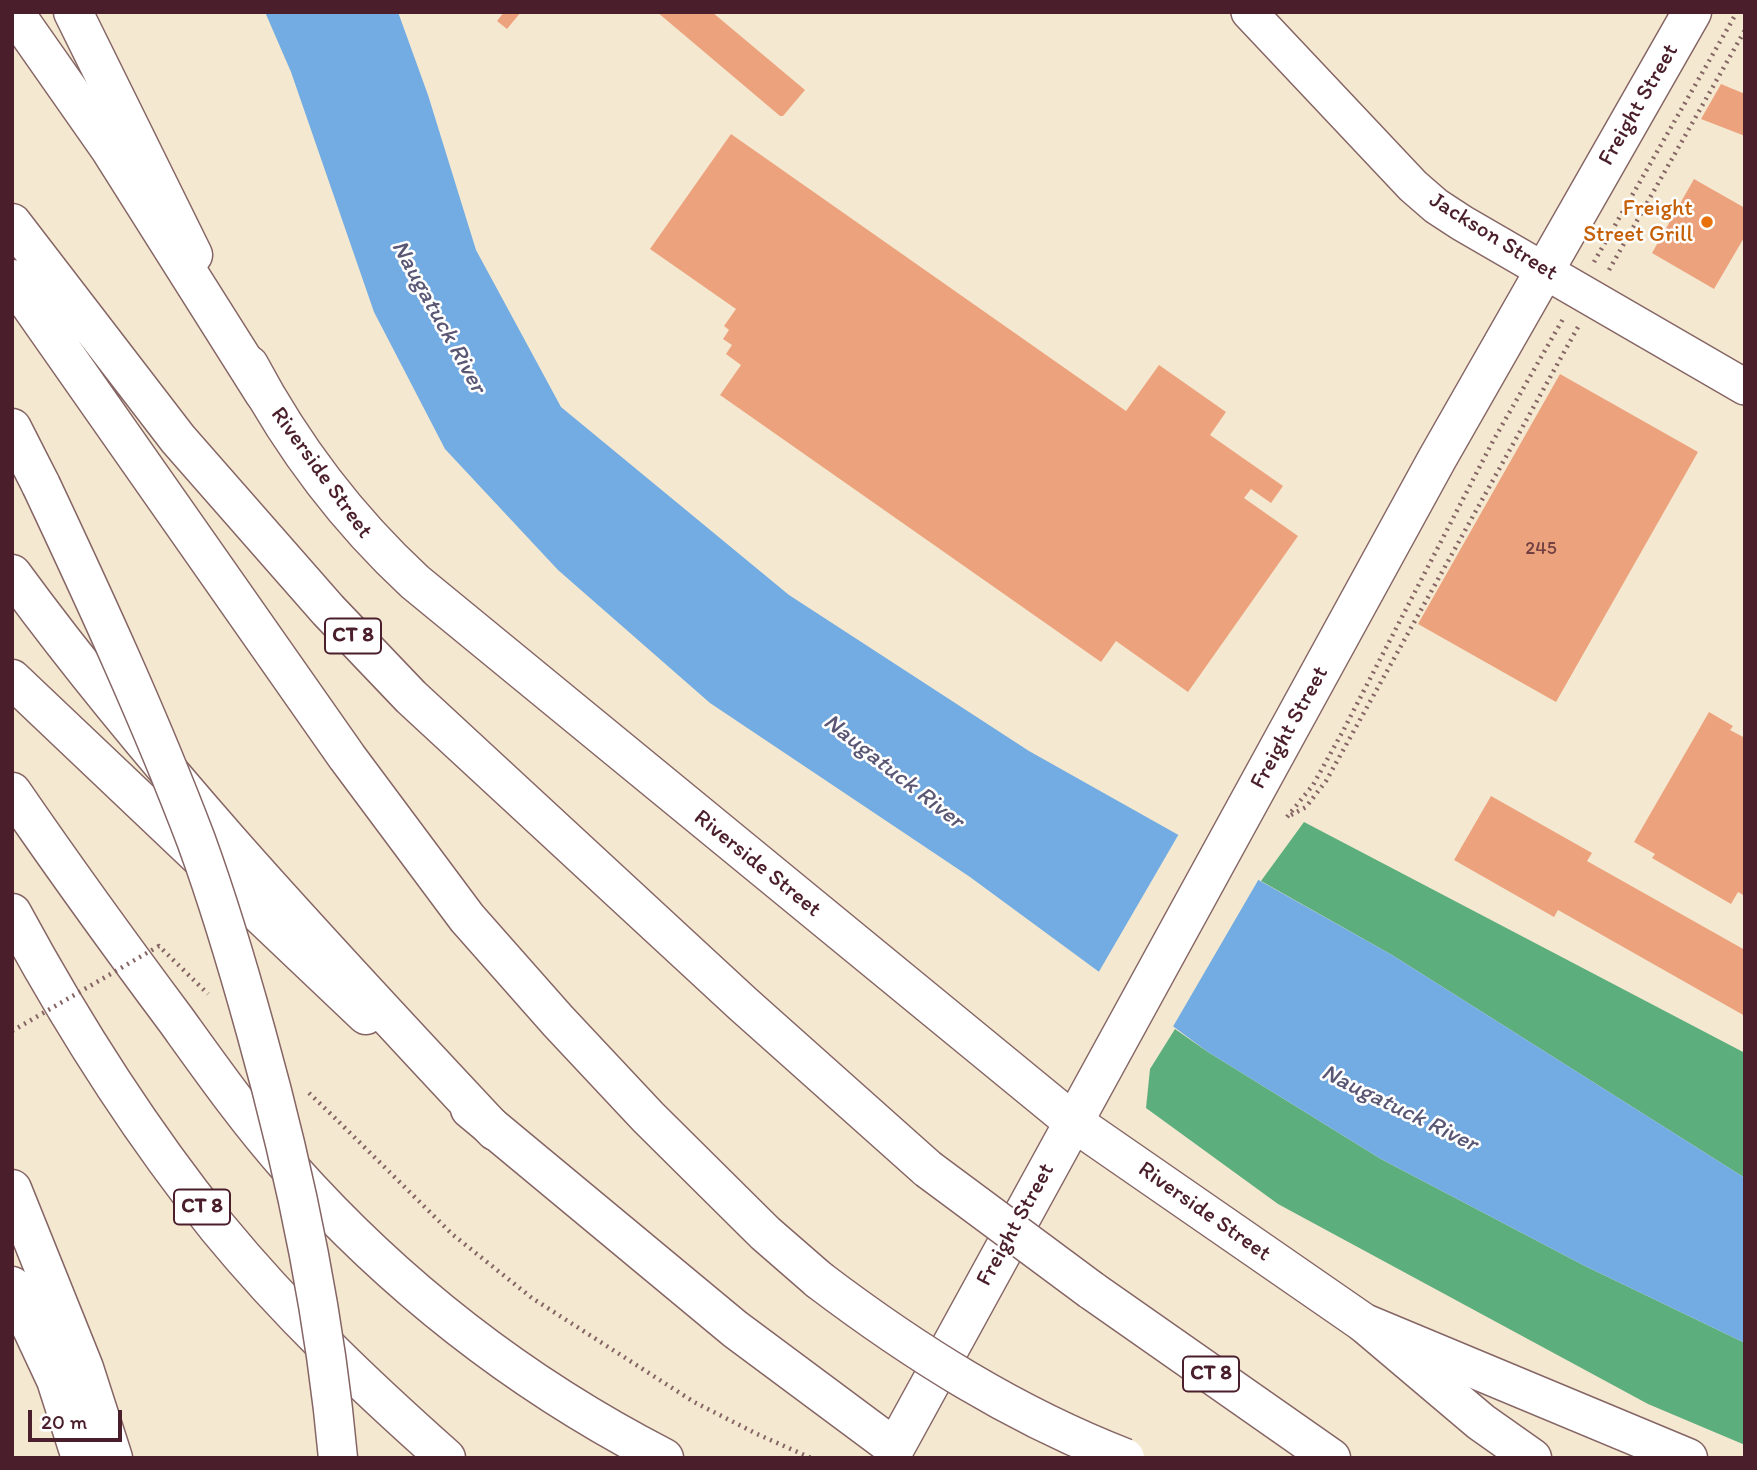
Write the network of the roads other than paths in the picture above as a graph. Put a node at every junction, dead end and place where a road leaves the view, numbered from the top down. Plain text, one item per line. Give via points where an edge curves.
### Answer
1 (14, 12) edge
2 (73, 12) edge
3 (1249, 12) edge
4 (1692, 12) edge
5 (12, 223) edge
6 (1545, 270) junction
7 (12, 279) edge
8 (1745, 387) edge
9 (264, 393) junction
10 (12, 428) edge
11 (12, 574) edge
12 (12, 679) edge
13 (12, 792) edge
14 (12, 913) edge
15 (1072, 1121) junction
16 (495, 1131) junction
17 (12, 1189) edge
18 (12, 1286) edge
19 (1364, 1323) junction
20 (902, 1453) edge
21 (81, 1458) edge
22 (113, 1458) edge
23 (338, 1458) edge
24 (446, 1458) edge
25 (664, 1458) edge
26 (1125, 1458) edge
27 (1331, 1458) edge
28 (1532, 1458) edge
29 (1688, 1458) edge

1 - 9 main road via 110,149
2 - 9 main road, Riverside Street
3 - 6 street, Jackson Street via 1413,186 1462,223
4 - 6 main road, Freight Street
5 - 27 main road, CT 8, bridge via 178,439 411,697 928,1169
6 - 8 street, Jackson Street
6 - 15 main road, Freight Street
7 - 26 main road, bridge via 362,778 467,918 648,1117 765,1233 898,1338 975,1387
9 - 15 main road, Riverside Street via 334,497 374,545 415,582
10 - 23 main road, bridge via 84,575 162,755 226,927 296,1184 327,1359
11 - 16 main road via 177,784
12 - 16 main road via 332,984
13 - 25 main road via 251,1123 335,1216 473,1338 562,1400
14 - 24 main road, CT 8 via 112,1082 219,1229 355,1376
15 - 19 main road, Riverside Street
15 - 20 main road, Freight Street
16 - 20 main road via 735,1329
17 - 22 main road via 80,1356
18 - 21 main road via 56,1380
19 - 28 main road via 1481,1422
19 - 29 main road, Riverside Street

